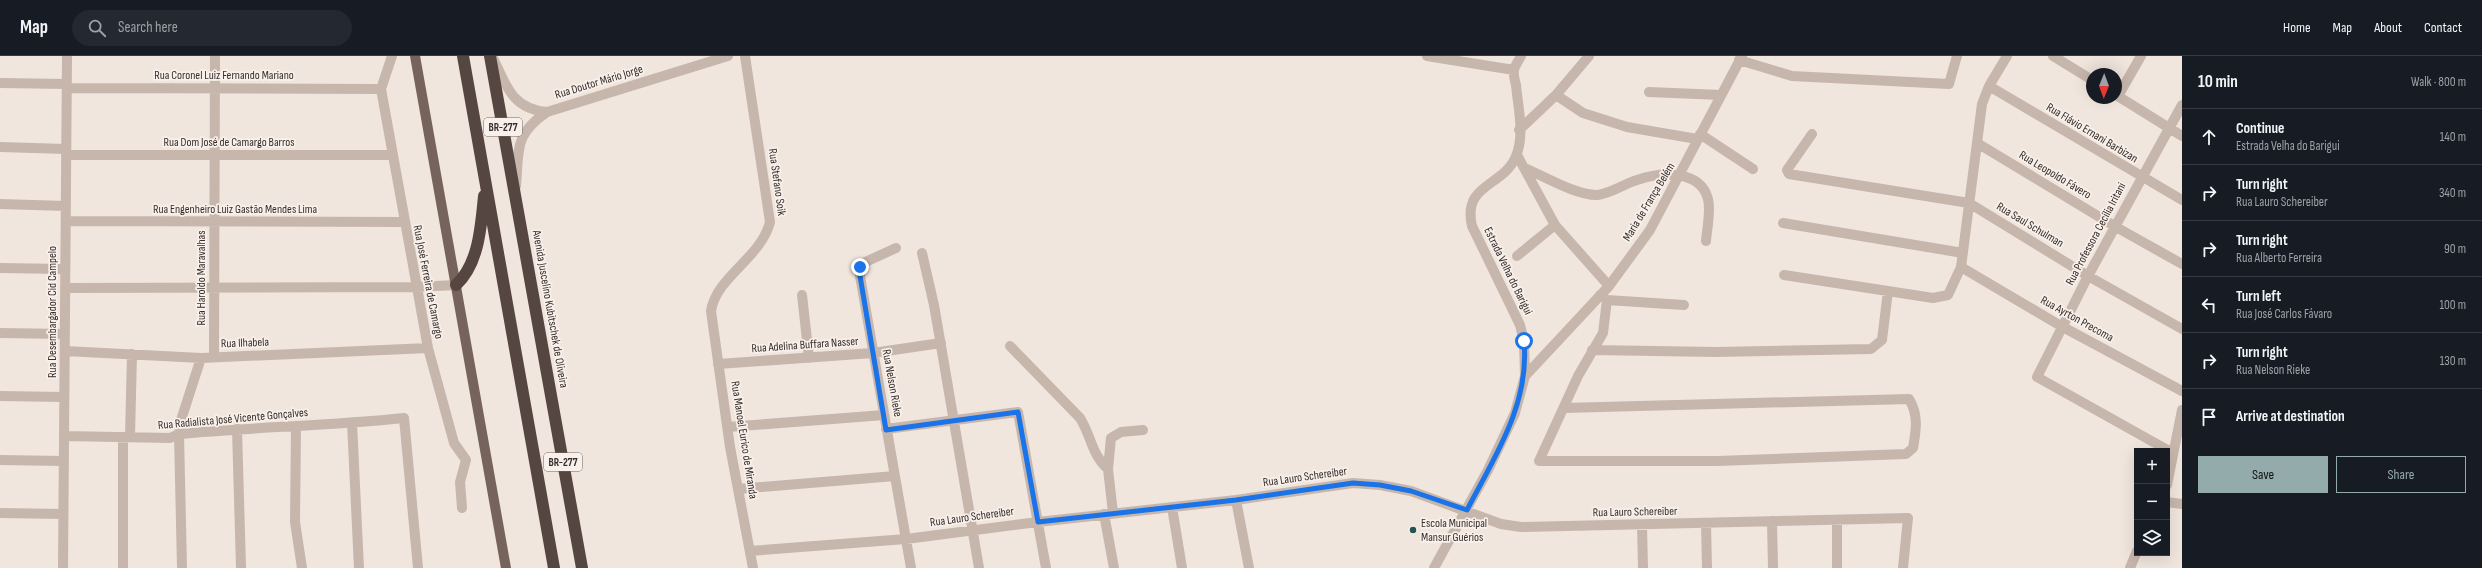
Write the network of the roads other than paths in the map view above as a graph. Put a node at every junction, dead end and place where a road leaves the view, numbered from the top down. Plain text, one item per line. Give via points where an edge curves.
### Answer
1 (67, 56) edge
2 (215, 56) edge
3 (392, 56) edge
4 (415, 56) edge
5 (463, 56) edge
6 (491, 56) edge
7 (728, 56) edge
8 (745, 56) edge
9 (1427, 56) edge
10 (1521, 56) edge
11 (1589, 56) edge
12 (1957, 56) edge
13 (2007, 56) edge
14 (2053, 56) edge
15 (2141, 56) edge
16 (1741, 58) edge
17 (1514, 70) junction
18 (2086, 76) edge
19 (0, 83) edge
20 (67, 86) junction
21 (1989, 86) junction
22 (215, 88) junction
23 (2122, 88) edge
24 (381, 89) junction
25 (1649, 92) dead end
26 (1556, 95) junction
27 (1721, 95) junction
28 (2122, 99) edge
29 (2182, 105) edge
30 (547, 112) junction
31 (2168, 128) junction
32 (1520, 130) junction
33 (1812, 134) dead end
34 (2182, 136) edge
35 (1699, 137) junction
36 (1977, 143) junction
37 (0, 147) edge
38 (66, 152) junction
39 (1517, 154) junction
40 (214, 155) junction
41 (391, 155) junction
42 (1527, 169) junction
43 (1753, 169) dead end
44 (1681, 175) junction
45 (2141, 178) junction
46 (486, 183) junction
47 (515, 198) junction
48 (2182, 200) edge
49 (1969, 203) junction
50 (0, 204) edge
51 (66, 206) junction
52 (66, 221) junction
53 (214, 222) junction
54 (404, 222) junction
55 (1783, 223) dead end
56 (1555, 225) junction
57 (2116, 227) junction
58 (1706, 241) dead end
59 (896, 248) dead end
60 (922, 253) dead end
61 (1962, 253) junction
62 (1517, 256) dead end
63 (2182, 264) edge
64 (1961, 267) junction
65 (0, 268) edge
66 (65, 269) junction
67 (1784, 275) dead end
68 (2088, 276) junction
69 (456, 285) junction
70 (1609, 286) junction
71 (214, 287) junction
72 (416, 287) junction
73 (65, 288) junction
74 (1888, 291) junction
75 (802, 296) dead end
76 (1604, 297) junction
77 (1684, 305) dead end
78 (711, 316) joint
79 (2061, 326) junction
80 (2182, 328) edge
81 (0, 333) edge
82 (65, 334) junction
83 (941, 343) junction
84 (1010, 346) dead end
85 (428, 348) junction
86 (1592, 350) junction
87 (65, 351) junction
88 (873, 353) junction
89 (132, 354) junction
90 (214, 357) junction
91 (201, 358) junction
92 (809, 358) junction
93 (718, 364) junction
94 (1525, 376) junction
95 (2182, 391) edge
96 (0, 396) edge
97 (64, 397) junction
98 (1564, 408) junction
99 (2182, 410) edge
100 (884, 415) junction
101 (954, 421) junction
102 (352, 423) junction
103 (296, 426) junction
104 (728, 427) junction
105 (236, 429) junction
106 (886, 430) junction
107 (1142, 430) dead end
108 (179, 434) junction
109 (64, 436) junction
110 (127, 437) junction
111 (2173, 453) junction
112 (0, 460) edge
113 (64, 461) junction
114 (1108, 469) junction
115 (895, 476) junction
116 (2167, 484) edge
117 (738, 489) junction
118 (1236, 500) junction
119 (2170, 502) edge
120 (2182, 504) edge
121 (1172, 507) junction
122 (462, 508) dead end
123 (1467, 510) junction
124 (0, 513) edge
125 (63, 514) junction
126 (1109, 514) junction
127 (1837, 520) junction
128 (1772, 521) junction
129 (1038, 522) junction
130 (1706, 523) junction
131 (1642, 524) junction
132 (973, 530) junction
133 (906, 539) junction
134 (750, 552) junction
135 (2135, 556) edge
136 (63, 568) edge
137 (123, 568) edge
138 (182, 568) edge
139 (241, 568) edge
140 (302, 568) edge
141 (359, 568) edge
142 (418, 568) edge
143 (506, 568) edge
144 (554, 568) edge
145 (582, 568) edge
146 (753, 568) edge
147 (911, 568) edge
148 (979, 568) edge
149 (1046, 568) edge
150 (1114, 568) edge
151 (1182, 568) edge
152 (1249, 568) edge
153 (1434, 568) edge
154 (1643, 568) edge
155 (1707, 568) edge
156 (1773, 568) edge
157 (1837, 568) edge
158 (1903, 568) edge
159 (2130, 568) edge

1 - 20 street, Rua Desembargador Cid Campelo
2 - 22 street, Rua Haroldo Maravalhas
3 - 24 street, Rua José Ferreira de Camargo
4 - 69 main road
5 - 46 highway, BR-277
6 - 30 street, Rua Doutor Mário Jorge via 516,100 528,109
6 - 47 highway, Avenida Juscelino Kubitschek de Oliveira / BR-277
7 - 30 street, Rua Doutor Mário Jorge
8 - 78 street, Rua Stefano Soik via 770,222 760,244 718,293 712,305
9 - 17 street
10 - 17 street
11 - 26 street
12 - 16 street, Maria de França Belém via 1949,84 1792,76
13 - 21 street
14 - 18 street
15 - 23 street
16 - 27 street, Maria de França Belém
17 - 32 street, Estrada Velha do Barigui
19 - 20 street, Rua Coronel Luiz Fernando Mariano
20 - 22 street, Rua Coronel Luiz Fernando Mariano
20 - 38 street, Rua Desembargador Cid Campelo
21 - 36 street via 1982,104
21 - 45 street, Rua Flávio Ernani Barbizan
22 - 24 street, Rua Coronel Luiz Fernando Mariano
22 - 40 street, Rua Haroldo Maravalhas
24 - 41 street, Rua José Ferreira de Camargo
25 - 27 street
26 - 32 street
26 - 35 street via 1583,113 1627,127
27 - 35 street, Maria de França Belém
28 - 31 street
29 - 31 street, Rua Professora Cecília Iritani
30 - 47 street, Rua Doutor Mário Jorge via 530,124 522,138
31 - 34 street
31 - 45 street, Rua Professora Cecília Iritani
32 - 39 street, Estrada Velha do Barigui
33 - 49 street via 1787,170 1789,174
35 - 43 street
35 - 44 street, Maria de França Belém
36 - 49 street
36 - 57 street, Rua Leopoldo Fávero
37 - 38 street, Rua Dom José de Camargo Barros
38 - 40 street, Rua Dom José de Camargo Barros
38 - 51 street, Rua Desembargador Cid Campelo
39 - 42 street
39 - 94 street, Estrada Velha do Barigui via 1511,165 1476,195 1472,201 1470,218 1520,325
40 - 41 street, Rua Dom José de Camargo Barros
40 - 53 street, Rua Haroldo Maravalhas
41 - 54 street, Rua José Ferreira de Camargo
42 - 44 street via 1578,191 1597,195 1657,175
42 - 56 street
44 - 58 street via 1692,179 1704,189 1709,200
44 - 70 street, Maria de França Belém via 1650,230
45 - 48 street, Rua Flávio Ernani Barbizan
45 - 57 street, Rua Professora Cecília Iritani
46 - 69 highway via 473,256 467,271
46 - 144 highway, BR-277
47 - 145 highway, Avenida Juscelino Kubitschek de Oliveira / BR-277
49 - 61 street
49 - 68 street, Rua Saul Schulman
50 - 51 street
51 - 52 street, Rua Desembargador Cid Campelo
52 - 53 street, Rua Engenheiro Luiz Gastão Mendes Lima
52 - 66 street, Rua Desembargador Cid Campelo
53 - 54 street, Rua Engenheiro Luiz Gastão Mendes Lima
53 - 71 street, Rua Haroldo Maravalhas
54 - 72 street, Rua José Ferreira de Camargo
55 - 61 street
56 - 62 street
56 - 70 street
57 - 63 street, Rua Leopoldo Fávero
57 - 68 street, Rua Professora Cecília Iritani
59 - 88 street, Rua Nelson Rieke via 865,261 860,267
60 - 83 street
61 - 64 street
64 - 74 street via 1948,295 1941,298
64 - 79 street, Rua Ayrton Precoma
65 - 66 street
66 - 73 street, Rua Desembargador Cid Campelo
67 - 74 street
68 - 79 street, Rua Professora Cecília Iritani
68 - 80 street, Rua Saul Schulman
69 - 72 street
69 - 143 main road
70 - 76 street, Maria de França Belém
71 - 72 street
71 - 73 street
71 - 90 street, Rua Haroldo Maravalhas
72 - 85 street, Rua José Ferreira de Camargo
73 - 82 street, Rua Desembargador Cid Campelo
74 - 86 street via 1882,340 1871,349 1716,352
75 - 92 street
76 - 77 street
76 - 86 street via 1603,332
76 - 94 street, Maria de França Belém
78 - 93 street, Rua Manoel Eurico de Miranda
79 - 95 street, Rua Ayrton Precoma
79 - 111 street, Rua Professora Cecília Iritani via 2037,377
81 - 82 street
82 - 87 street, Rua Desembargador Cid Campelo
83 - 88 street, Rua Adelina Buffara Nasser
83 - 101 street
84 - 114 street via 1080,418 1097,457
85 - 90 street, Rua Ilhabela
85 - 122 street, Rua José Ferreira de Camargo via 454,443 466,460 460,482
86 - 98 street
87 - 89 street, Rua Ilhabela
87 - 97 street, Rua Desembargador Cid Campelo
88 - 92 street, Rua Adelina Buffara Nasser
88 - 100 street, Rua Nelson Rieke
89 - 91 street, Rua Ilhabela
89 - 110 street
90 - 91 street, Rua Ilhabela
91 - 108 street
92 - 93 street, Rua Adelina Buffara Nasser
93 - 104 street, Rua Manoel Eurico de Miranda
94 - 123 street, Estrada Velha do Barigui via 1515,413
96 - 97 street
97 - 109 street, Rua Desembargador Cid Campelo
98 - 98 street via 1538,461 1717,461 1906,454 1914,448 1916,425 1915,408 1909,399
99 - 111 street
100 - 104 street
100 - 106 street, Rua Nelson Rieke
101 - 106 street
101 - 129 street via 1018,412
101 - 132 street
102 - 103 street, Rua Radialista José Vicente Gonçalves
102 - 141 street
102 - 142 street, Rua Radialista José Vicente Gonçalves via 404,418
103 - 105 street, Rua Radialista José Vicente Gonçalves
103 - 140 street via 295,522
104 - 117 street, Rua Manoel Eurico de Miranda
105 - 108 street, Rua Radialista José Vicente Gonçalves
105 - 139 street
106 - 115 street, Rua Nelson Rieke
107 - 114 street via 1121,432 1111,438
108 - 110 street, Rua Radialista José Vicente Gonçalves via 170,438
108 - 138 street
109 - 110 street, Rua Radialista José Vicente Gonçalves
109 - 113 street, Rua Desembargador Cid Campelo
110 - 137 street
111 - 116 street
112 - 113 street
113 - 125 street, Rua Desembargador Cid Campelo
114 - 126 street
115 - 117 street
115 - 133 street, Rua Nelson Rieke
117 - 134 street, Rua Manoel Eurico de Miranda
118 - 121 street, Rua Lauro Schereiber
118 - 123 street, Rua Lauro Schereiber via 1335,484 1366,483 1411,491
118 - 152 street
119 - 120 street
121 - 126 street, Rua Lauro Schereiber
121 - 151 street
123 - 131 street, Rua Lauro Schereiber via 1501,524 1521,527
123 - 153 street, Estrada Velha do Barigui
124 - 125 street
125 - 136 street, Rua Desembargador Cid Campelo
126 - 129 street, Rua Lauro Schereiber
126 - 150 street
127 - 128 street, Rua Lauro Schereiber
127 - 157 street
127 - 158 street, Rua Lauro Schereiber via 1908,518
128 - 130 street, Rua Lauro Schereiber
128 - 156 street
129 - 132 street, Rua Lauro Schereiber
129 - 149 street
130 - 131 street, Rua Lauro Schereiber
130 - 155 street
131 - 154 street
132 - 133 street, Rua Lauro Schereiber
132 - 148 street
133 - 134 street, Rua Lauro Schereiber
133 - 147 street, Rua Nelson Rieke
134 - 146 street, Rua Manoel Eurico de Miranda
135 - 159 street

